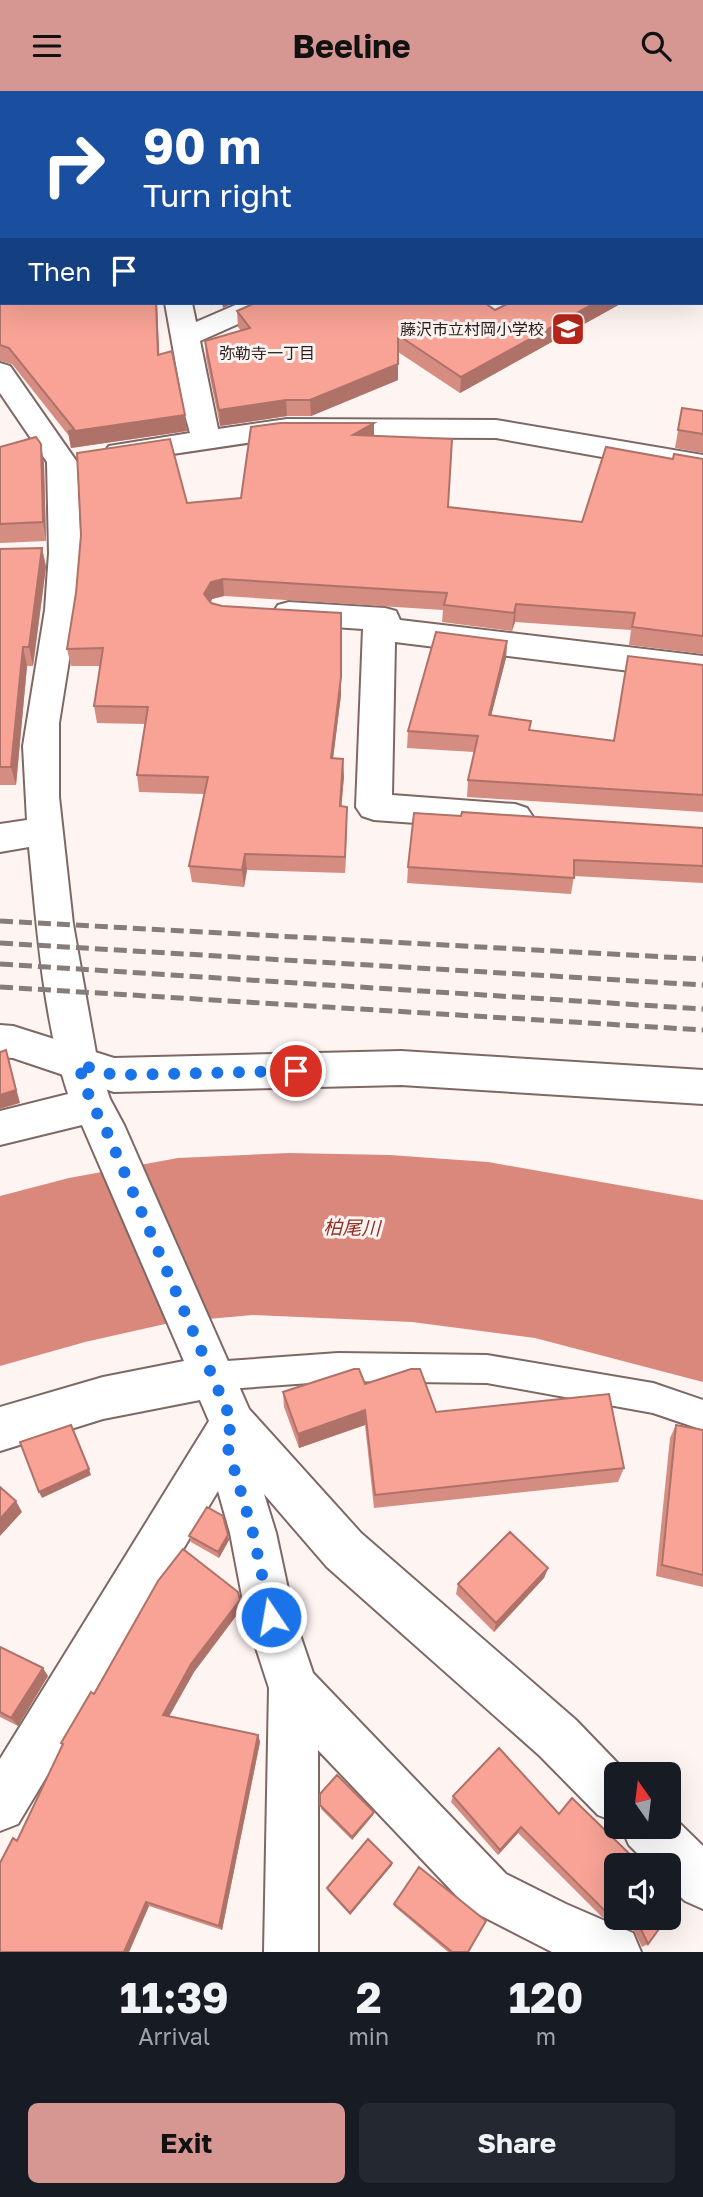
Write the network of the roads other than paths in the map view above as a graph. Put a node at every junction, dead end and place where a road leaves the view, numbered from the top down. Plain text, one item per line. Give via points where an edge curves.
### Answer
1 (179, 305) edge
2 (257, 305) edge
3 (187, 336) junction
4 (0, 372) edge
5 (9, 399) edge
6 (207, 439) junction
7 (62, 462) junction
8 (703, 465) edge
9 (264, 612) edge
10 (379, 629) junction
11 (703, 668) edge
12 (551, 820) edge
13 (47, 831) junction
14 (0, 838) edge
15 (0, 1041) edge
16 (78, 1064) junction
17 (703, 1087) edge
18 (98, 1115) junction
19 (0, 1128) edge
20 (211, 1372) junction
21 (703, 1415) edge
22 (0, 1429) edge
23 (229, 1431) junction
24 (294, 1688) junction
25 (604, 1785) edge
26 (0, 1806) edge
27 (659, 1839) edge
28 (703, 1883) edge
29 (290, 1952) edge
30 (614, 1952) edge

1 - 3 street
2 - 3 street
3 - 6 street
4 - 5 street
5 - 7 street
6 - 7 street
6 - 8 street via 287,428 496,429
7 - 13 street via 52,554 61,610 40,746
9 - 10 street via 385,618
10 - 11 street
10 - 12 street via 374,807
13 - 14 street
13 - 16 street via 55,923
15 - 16 street
16 - 17 street via 114,1075 401,1068
16 - 18 street
18 - 19 street
18 - 20 street
20 - 21 lane via 338,1367 486,1369 653,1398
20 - 22 street
20 - 23 street
23 - 24 street via 271,1617
23 - 25 street via 344,1550 558,1738
23 - 26 street
24 - 29 street
24 - 30 street via 488,1892
27 - 28 street

